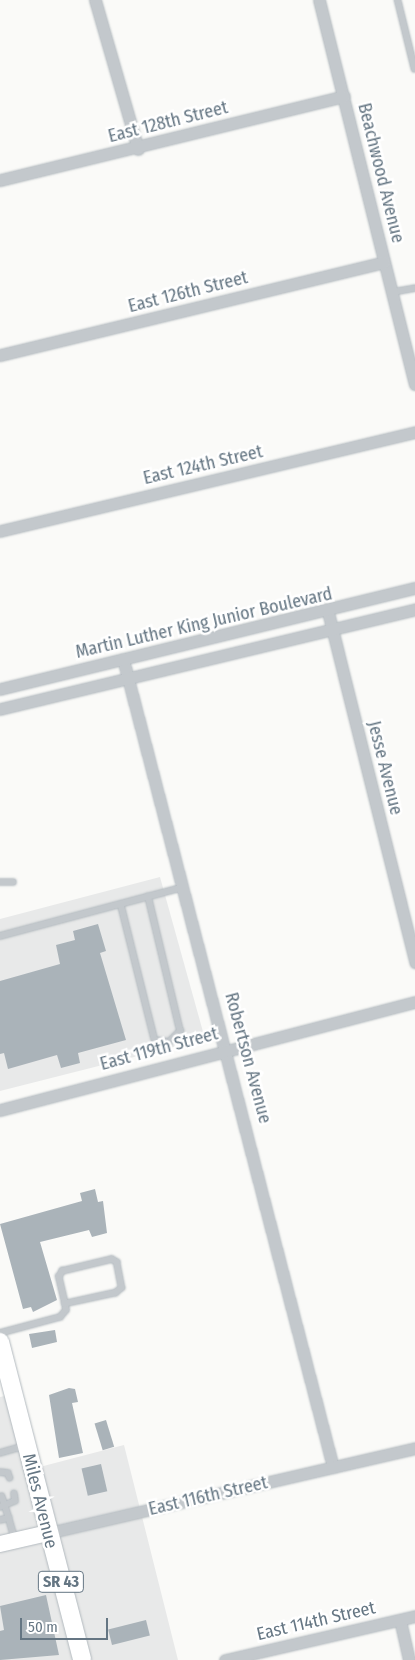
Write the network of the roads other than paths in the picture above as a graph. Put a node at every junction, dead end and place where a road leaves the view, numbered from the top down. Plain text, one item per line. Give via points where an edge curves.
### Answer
1 (95, 0) edge
2 (319, 0) edge
3 (398, 0) edge
4 (415, 70) edge
5 (344, 96) junction
6 (138, 149) junction
7 (0, 180) edge
8 (384, 262) junction
9 (415, 288) edge
10 (393, 292) junction
11 (0, 355) edge
12 (415, 384) edge
13 (415, 432) edge
14 (0, 532) edge
15 (415, 588) edge
16 (415, 609) edge
17 (328, 612) junction
18 (332, 629) junction
19 (123, 659) junction
20 (128, 679) junction
21 (0, 689) edge
22 (0, 709) edge
23 (0, 882) edge
24 (13, 882) dead end
25 (184, 887) junction
26 (148, 897) junction
27 (121, 904) junction
28 (0, 936) edge
29 (415, 962) edge
30 (415, 1002) edge
31 (228, 1049) junction
32 (0, 1110) edge
33 (65, 1304) junction
34 (0, 1333) edge
35 (0, 1342) edge
36 (26, 1446) junction
37 (415, 1448) edge
38 (0, 1453) edge
39 (333, 1467) junction
40 (0, 1472) edge
41 (10, 1478) dead end
42 (14, 1494) dead end
43 (2, 1496) dead end
44 (3, 1507) edge
45 (9, 1518) junction
46 (0, 1520) edge
47 (48, 1533) junction
48 (8, 1542) edge
49 (415, 1616) edge
50 (400, 1620) junction
51 (244, 1658) edge
52 (82, 1660) edge
53 (226, 1660) edge
54 (409, 1660) edge

1 - 6 street
2 - 5 street, Beachwood Avenue
3 - 4 lane
5 - 6 street, East 128th Street
5 - 8 street, Beachwood Avenue
6 - 7 street, East 128th Street
8 - 10 street, Beachwood Avenue
8 - 11 street, East 126th Street
9 - 10 lane
10 - 12 street, Beachwood Avenue
13 - 14 street, East 124th Street
15 - 17 street, Martin Luther King Junior Boulevard
16 - 18 street, Martin Luther King Junior Boulevard
17 - 18 street, Jesse Avenue
17 - 19 street, Martin Luther King Junior Boulevard
18 - 20 street, Martin Luther King Junior Boulevard
18 - 29 street, Jesse Avenue
19 - 20 street, Robertson Avenue
19 - 21 street, Martin Luther King Junior Boulevard
20 - 22 street, Martin Luther King Junior Boulevard
20 - 25 street, Robertson Avenue
23 - 24 lane
25 - 26 lane
25 - 31 street, Robertson Avenue
26 - 27 lane
26 - 27 lane via 180,1031 169,1042 156,1040
27 - 28 lane
30 - 31 street, East 119th Street
31 - 32 street, East 119th Street
31 - 39 street, Robertson Avenue
33 - 33 lane via 62,1271 112,1259 117,1262 122,1288 116,1293
33 - 34 lane via 60,1317
35 - 36 main road, Miles Avenue / SR 43
36 - 38 lane
36 - 47 main road, Miles Avenue / SR 43
37 - 39 street, East 116th Street
39 - 47 street, East 116th Street
40 - 41 lane via 8,1473
42 - 44 lane via 15,1500
43 - 44 lane
44 - 45 lane
45 - 46 lane
45 - 48 lane
47 - 48 main road, East 116th Street
47 - 52 main road, Miles Avenue / SR 43
49 - 50 street, East 114th Street
50 - 51 street, East 114th Street
50 - 54 street
51 - 53 street, East 114th Street

